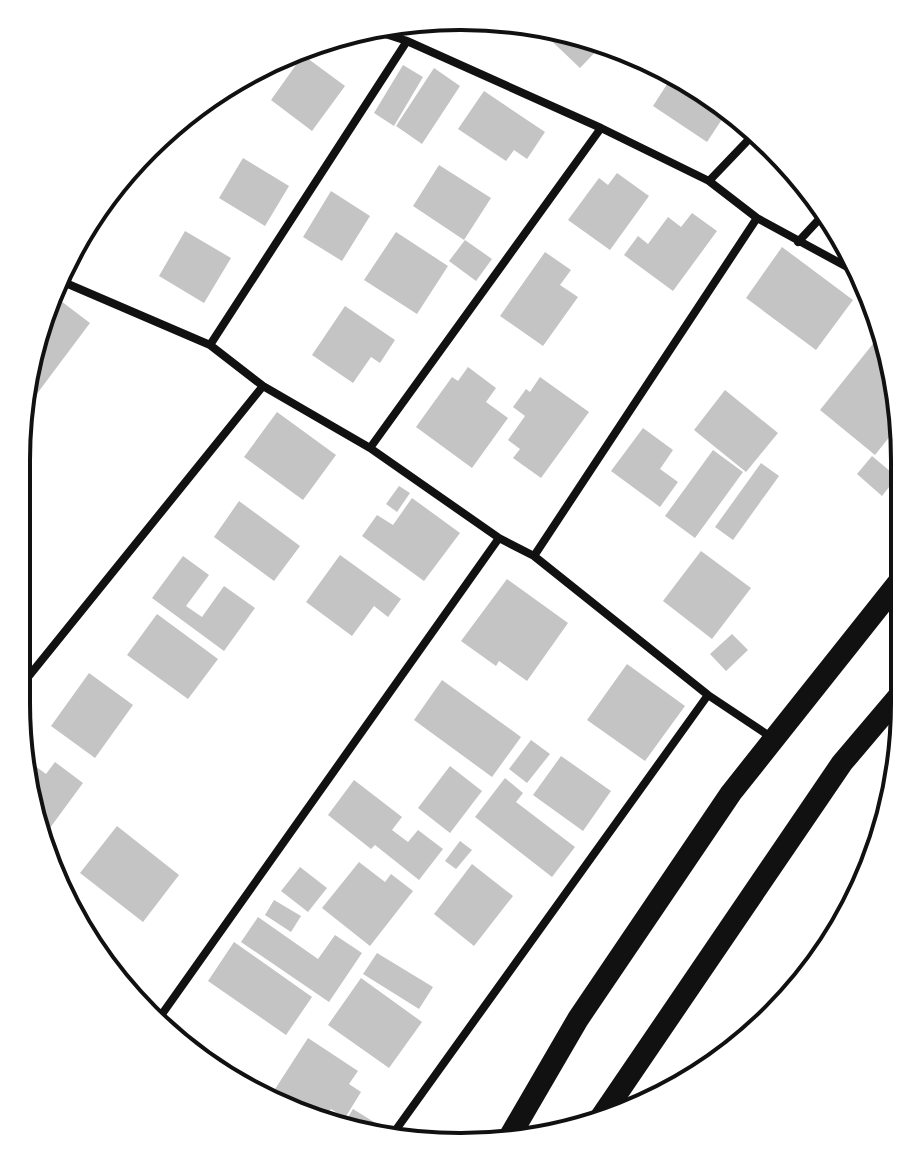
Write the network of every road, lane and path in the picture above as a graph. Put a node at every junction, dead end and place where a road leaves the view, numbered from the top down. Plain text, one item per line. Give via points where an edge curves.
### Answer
1 (391, 36) edge
2 (407, 41) junction
3 (601, 128) junction
4 (748, 140) edge
5 (709, 181) junction
6 (757, 218) junction
7 (818, 221) edge
8 (798, 242) junction
9 (845, 266) edge
10 (68, 284) edge
11 (210, 345) junction
12 (263, 386) junction
13 (370, 448) junction
14 (499, 538) junction
15 (534, 556) junction
16 (891, 592) edge
17 (30, 675) edge
18 (708, 695) junction
19 (891, 705) edge
20 (774, 739) junction
21 (163, 1013) edge
22 (608, 1106) edge
23 (397, 1128) edge
24 (514, 1129) edge

1 - 2 street
2 - 3 street
2 - 11 street
3 - 5 street
3 - 13 street
4 - 5 street
5 - 6 street
6 - 8 street
6 - 15 street
7 - 8 street
8 - 9 street
10 - 11 street
11 - 12 street
12 - 13 street
12 - 17 street
13 - 14 street
14 - 15 street
14 - 21 street
15 - 18 street
16 - 20 highway
18 - 20 street
18 - 23 street
19 - 22 highway via 842,763
20 - 24 highway via 731,793 578,1019

